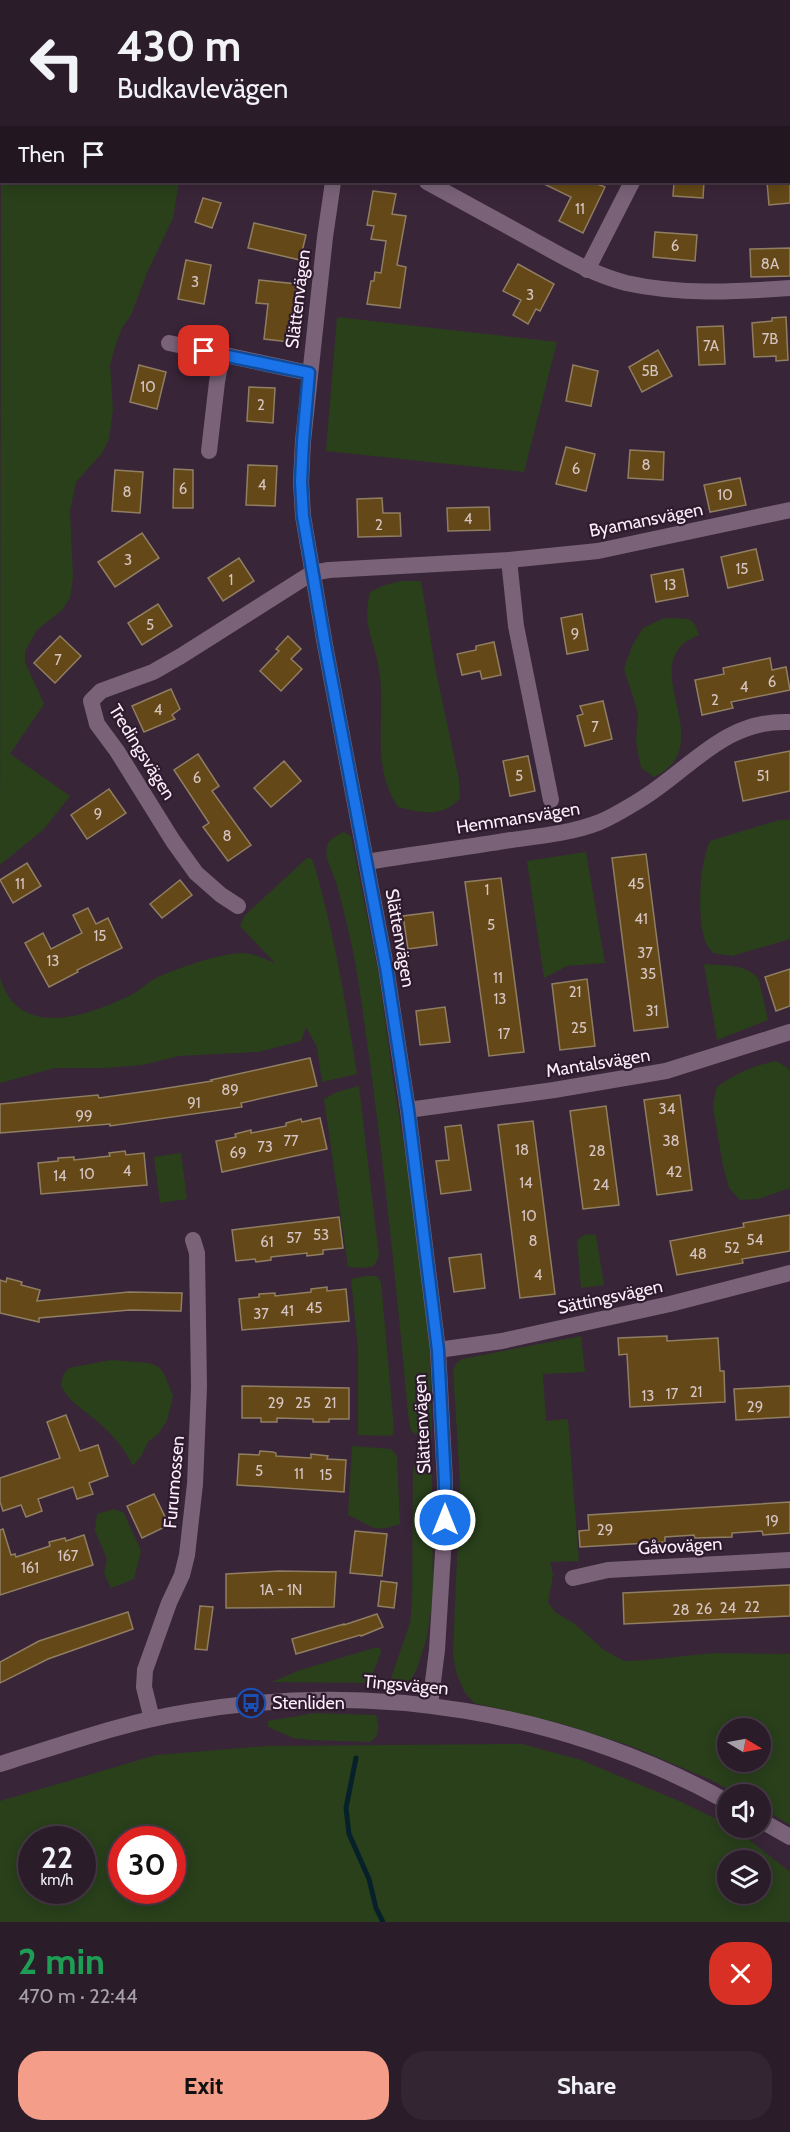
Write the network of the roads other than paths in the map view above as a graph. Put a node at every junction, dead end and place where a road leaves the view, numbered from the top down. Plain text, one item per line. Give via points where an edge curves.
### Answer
1 (333, 183) edge
2 (429, 183) edge
3 (631, 183) edge
4 (587, 270) junction
5 (790, 288) edge
6 (169, 343) dead end
7 (222, 355) junction
8 (309, 373) junction
9 (209, 451) dead end
10 (790, 510) edge
11 (509, 560) junction
12 (312, 573) junction
13 (790, 722) edge
14 (551, 800) dead end
15 (367, 862) junction
16 (238, 906) dead end
17 (790, 1032) edge
18 (408, 1110) junction
19 (193, 1240) dead end
20 (790, 1273) edge
21 (438, 1350) junction
22 (790, 1560) edge
23 (573, 1578) dead end
24 (430, 1705) junction
25 (152, 1719) junction
26 (0, 1764) edge
27 (717, 1797) edge
28 (771, 1826) edge
29 (790, 1837) edge

1 - 8 street, Slättenvägen
2 - 4 street
3 - 4 street
4 - 5 street via 626,283 660,288 730,292
6 - 7 street
7 - 8 street
7 - 9 street
8 - 12 street, Slättenvägen via 301,482
10 - 11 street, Byamansvägen via 598,551
11 - 12 street, Byamansvägen
11 - 14 street via 516,626
12 - 15 street, Slättenvägen
12 - 16 street, Tredingsvägen via 181,656 153,672 101,691 91,701 97,724 172,841 196,873
13 - 15 street, Hemmansvägen via 760,723 737,732 644,798 593,825
15 - 18 street, Slättenvägen
17 - 18 street, Mantalsvägen via 666,1071
18 - 21 street, Slättenvägen
19 - 25 street, Furumossen via 197,1253 199,1387 195,1484 184,1565 145,1670 144,1687
20 - 21 street, Sättingsvägen via 502,1341
21 - 24 street, Slättenvägen via 445,1520
22 - 23 street, Gåvovägen via 608,1570
24 - 25 street, Tingsvägen via 349,1699 288,1701
24 - 27 street, Tingsvägen via 531,1725 601,1745
25 - 26 street, Tingsvägen
28 - 29 street

